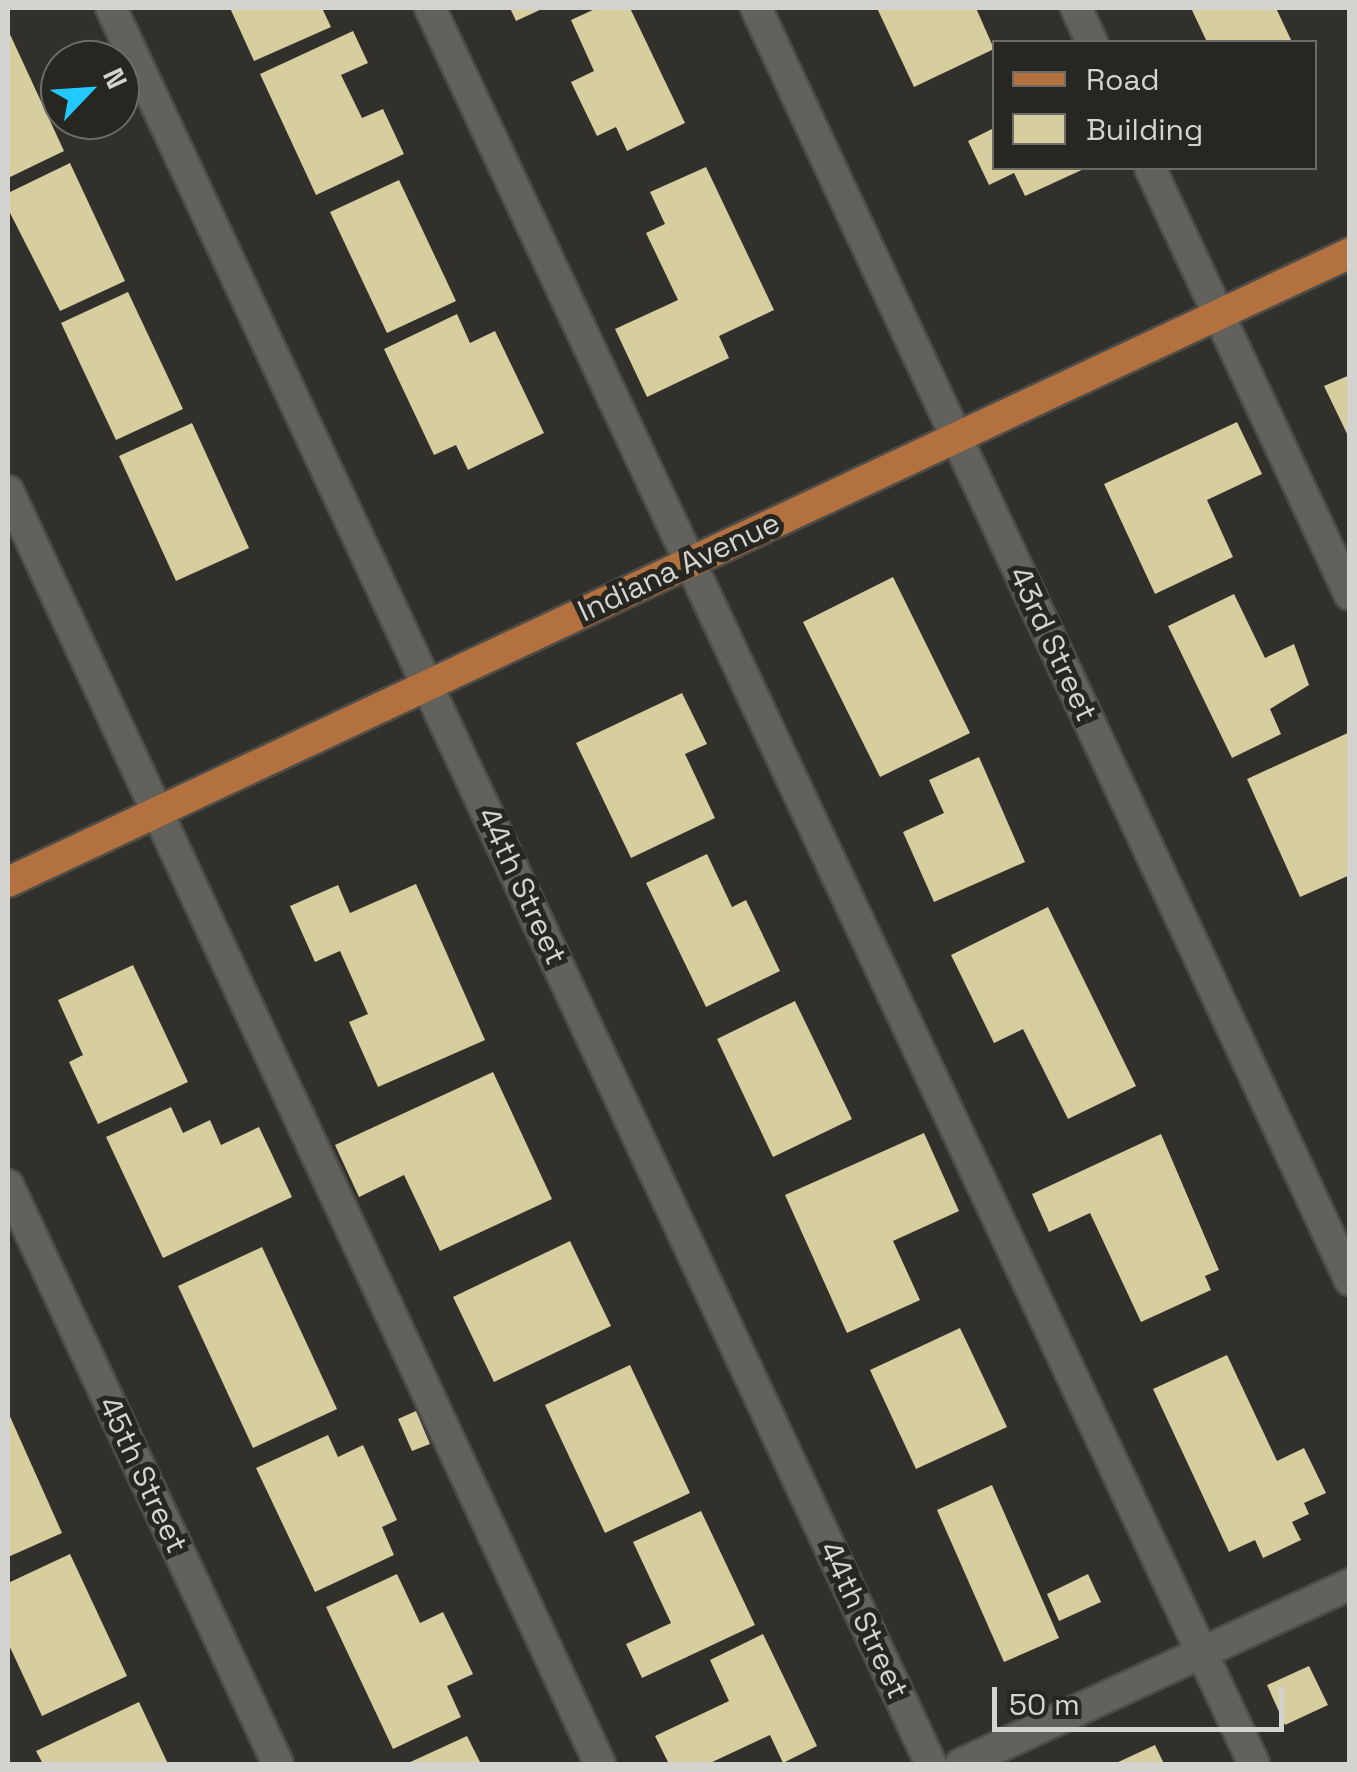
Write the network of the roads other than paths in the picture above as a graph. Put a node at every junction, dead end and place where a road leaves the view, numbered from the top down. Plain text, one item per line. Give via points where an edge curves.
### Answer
1 (111, 8) edge
2 (430, 8) edge
3 (756, 8) edge
4 (1076, 8) edge
5 (1091, 40) edge
6 (1151, 170) edge
7 (1350, 252) edge
8 (1218, 314) junction
9 (956, 437) junction
10 (8, 491) edge
11 (691, 562) junction
12 (1350, 594) edge
13 (428, 685) junction
14 (156, 812) junction
15 (8, 882) edge
16 (8, 1185) edge
17 (1350, 1280) edge
18 (1350, 1584) edge
19 (1201, 1652) junction
20 (278, 1764) edge
21 (600, 1764) edge
22 (931, 1764) edge
23 (961, 1764) edge
24 (1254, 1764) edge

1 - 13 street, 44th Street
2 - 11 street
3 - 9 street, 43rd Street
4 - 5 street
6 - 8 street
7 - 8 main road, Indiana Avenue
8 - 9 main road, Indiana Avenue
8 - 12 street
9 - 11 main road, Indiana Avenue
9 - 17 street, 43rd Street
10 - 14 street
11 - 13 main road, Indiana Avenue
11 - 19 street
13 - 14 main road, Indiana Avenue
13 - 22 street, 44th Street
14 - 15 main road, Indiana Avenue
14 - 21 street
16 - 20 street, 45th Street
18 - 19 street
19 - 23 street
19 - 24 street

